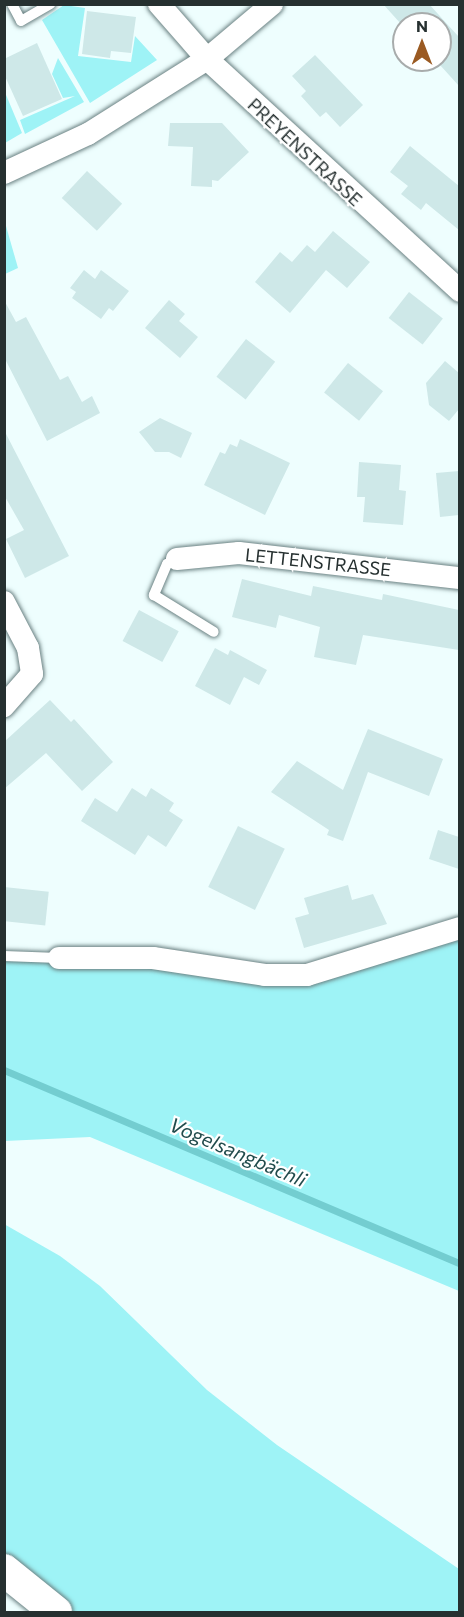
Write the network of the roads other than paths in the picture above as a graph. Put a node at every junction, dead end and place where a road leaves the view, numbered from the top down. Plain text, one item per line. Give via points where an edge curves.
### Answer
1 (12, 4) edge
2 (51, 4) edge
3 (159, 4) edge
4 (272, 4) edge
5 (207, 59) junction
6 (4, 173) edge
7 (459, 291) edge
8 (177, 559) joint
9 (459, 578) edge
10 (4, 602) edge
11 (214, 632) dead end
12 (4, 706) edge
13 (459, 928) edge
14 (4, 956) edge
15 (59, 958) joint
16 (4, 1570) edge
17 (56, 1612) edge

1 - 2 lane via 21,21
3 - 5 street, PREYENSTRASSE
4 - 5 street
5 - 6 street via 87,134
5 - 7 street, PREYENSTRASSE
8 - 9 street, LETTENSTRASSE via 239,553
8 - 11 lane via 167,564 154,595
10 - 12 street via 28,648 32,674
13 - 15 street via 307,975 265,975 153,958
14 - 15 lane
16 - 17 main road

